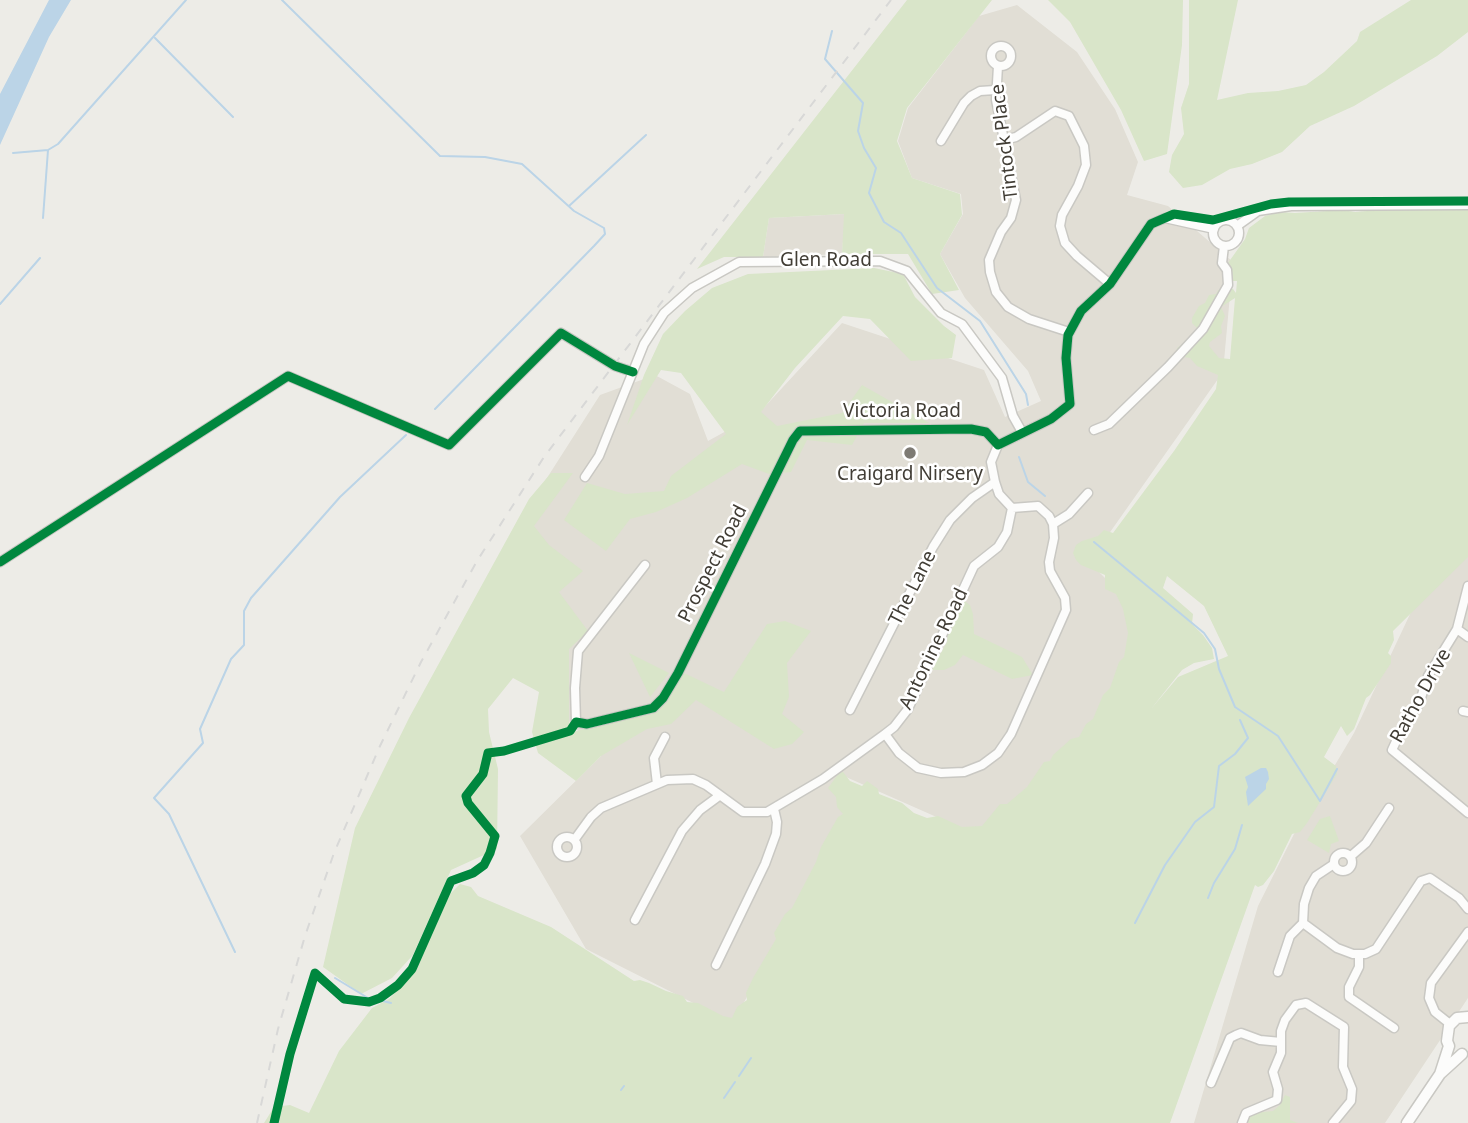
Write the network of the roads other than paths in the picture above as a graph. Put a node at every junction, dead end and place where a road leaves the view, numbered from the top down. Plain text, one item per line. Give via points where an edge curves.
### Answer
1 (999, 66) dead end
2 (995, 90) junction
3 (948, 128) junction
4 (957, 134) dead end
5 (1004, 140) junction
6 (941, 141) dead end
7 (1468, 205) edge
8 (1237, 226) junction
9 (1214, 229) junction
10 (1224, 246) junction
11 (1110, 284) junction
12 (1069, 332) junction
13 (633, 372) junction
14 (1094, 430) dead end
15 (800, 432) joint
16 (1022, 432) junction
17 (998, 445) junction
18 (585, 477) dead end
19 (995, 482) junction
20 (1088, 493) dead end
21 (1012, 508) junction
22 (1053, 524) junction
23 (0, 562) edge
24 (645, 565) dead end
25 (1468, 586) edge
26 (1457, 629) junction
27 (1468, 637) edge
28 (850, 710) dead end
29 (885, 734) junction
30 (665, 737) dead end
31 (657, 784) junction
32 (719, 796) junction
33 (1389, 808) dead end
34 (774, 809) junction
35 (1468, 813) edge
36 (1371, 815) dead end
37 (1380, 822) junction
38 (575, 839) dead end
39 (1351, 856) junction
40 (1334, 864) junction
41 (1468, 909) edge
42 (635, 920) dead end
43 (1303, 923) junction
44 (1468, 932) edge
45 (1359, 954) junction
46 (716, 965) dead end
47 (1278, 972) dead end
48 (1468, 1017) edge
49 (1450, 1024) junction
50 (1394, 1028) dead end
51 (1281, 1042) junction
52 (1449, 1046) junction
53 (1465, 1054) edge
54 (1440, 1074) junction
55 (1211, 1083) dead end
56 (1242, 1123) edge
57 (1333, 1123) edge
58 (1407, 1123) edge

1 - 2 street, Tintock Place
2 - 3 street via 971,96
2 - 5 street, Tintock Place
3 - 4 street
3 - 6 street
5 - 11 street via 1055,111 1069,116 1084,146 1087,165 1060,226 1065,243 1077,257
5 - 12 street, Tintock Place via 1016,200 989,260 996,292 1008,307 1029,319
7 - 8 street via 1291,206 1258,211
8 - 9 street via 1222,220
8 - 10 street via 1237,239
9 - 10 street via 1214,239
9 - 11 street via 1165,218 1151,223
10 - 14 street via 1222,263 1228,285 1203,330 1109,424
11 - 12 street via 1081,311
12 - 16 street via 1070,404
13 - 16 street, Glen Road via 664,313 692,288 738,262 880,261 907,271 941,313 962,324 1002,379
13 - 18 street, Glen Road via 599,456
13 - 23 street via 561,332 449,445 288,376
15 - 17 street, Victoria Road via 971,429 986,432
15 - 24 street, Prospect Road via 663,698 653,708 587,724 576,722 578,652
16 - 17 street
17 - 19 street via 991,462
19 - 21 street
19 - 28 street, The Lane via 950,520
20 - 22 street
21 - 22 street via 1038,506
21 - 29 street, Antonine Road via 998,547 974,566 908,709
22 - 29 street via 1050,571 1065,598 1066,610 1023,710 998,753 964,772 941,773 918,768
25 - 26 street, Ratho Drive
26 - 27 street, Ratho Drive
26 - 35 street, Ratho Drive via 1392,750
29 - 34 street, Antonine Road
30 - 31 street via 654,758
31 - 32 street, Antonine Road via 693,779
31 - 38 street, Antonine Road via 601,808
32 - 34 street, Antonine Road via 743,812
32 - 42 street via 682,831
33 - 37 street
34 - 46 street via 776,834 765,864
36 - 37 street
37 - 39 street
39 - 40 street via 1339,853
39 - 40 street via 1347,870
40 - 43 street via 1316,876 1309,888
41 - 45 street via 1430,878 1421,881 1376,948
43 - 45 street via 1337,948
43 - 47 street via 1290,936
44 - 49 street via 1431,983 1429,998 1435,1012
45 - 50 street via 1349,997
48 - 49 street
49 - 52 street
51 - 55 street via 1241,1033 1230,1038
51 - 56 street via 1273,1072 1277,1100 1246,1113
51 - 57 street via 1284,1020 1296,1005 1306,1003 1344,1027 1343,1067 1352,1089 1351,1101
52 - 53 street
52 - 54 street
53 - 54 street
54 - 58 street

